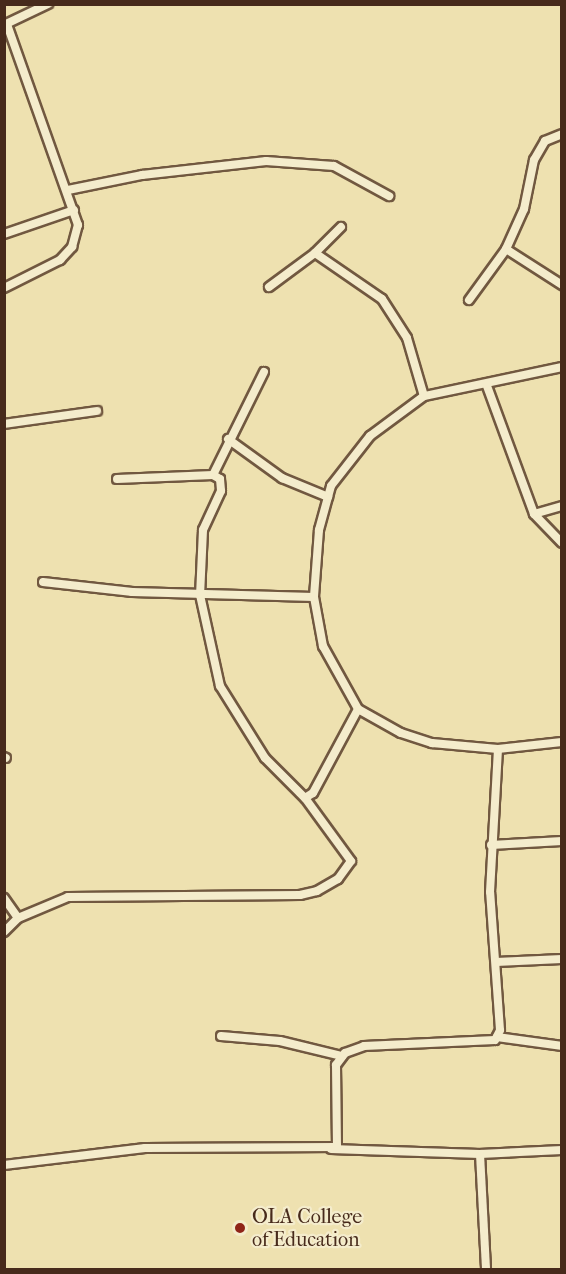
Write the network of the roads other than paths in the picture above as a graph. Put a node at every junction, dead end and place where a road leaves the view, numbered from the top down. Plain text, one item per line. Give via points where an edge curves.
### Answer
1 (48, 4) edge
2 (6, 25) edge
3 (561, 134) edge
4 (68, 190) junction
5 (389, 196) dead end
6 (74, 210) junction
7 (341, 227) dead end
8 (4, 234) edge
9 (506, 249) junction
10 (315, 253) junction
11 (561, 285) edge
12 (268, 287) dead end
13 (4, 288) edge
14 (469, 300) dead end
15 (561, 367) edge
16 (264, 372) dead end
17 (488, 386) junction
18 (424, 396) junction
19 (96, 411) dead end
20 (4, 424) edge
21 (228, 439) junction
22 (213, 475) junction
23 (117, 479) dead end
24 (328, 497) junction
25 (561, 506) edge
26 (534, 513) junction
27 (561, 543) edge
28 (43, 582) dead end
29 (200, 595) junction
30 (314, 597) junction
31 (358, 709) junction
32 (561, 742) edge
33 (498, 749) junction
34 (305, 798) junction
35 (561, 841) edge
36 (491, 845) junction
37 (4, 898) edge
38 (18, 918) junction
39 (4, 932) edge
40 (561, 959) edge
41 (496, 962) junction
42 (221, 1036) dead end
43 (497, 1037) junction
44 (561, 1046) edge
45 (342, 1056) junction
46 (330, 1148) junction
47 (561, 1150) edge
48 (480, 1154) junction
49 (4, 1165) edge
50 (486, 1269) edge

1 - 2 street
2 - 4 street
3 - 9 street via 545,141 534,160 524,209
4 - 5 street via 142,175 266,161 334,166
4 - 6 street
6 - 8 street
6 - 13 street via 75,236 60,260
7 - 10 street
9 - 11 street
9 - 14 street
10 - 12 street
10 - 18 street via 382,299 406,338
15 - 17 street
16 - 21 street
17 - 18 street
17 - 26 street
18 - 24 street via 370,436 348,461
19 - 20 street
21 - 22 street
21 - 24 street via 282,478
22 - 23 street
22 - 29 street via 220,479 221,491 203,530
24 - 30 street via 319,530
25 - 26 street
26 - 27 street
28 - 29 street
29 - 30 street
29 - 34 street via 220,686 265,758
30 - 31 street via 323,646
31 - 33 street via 401,733 432,743
31 - 34 street via 313,793
32 - 33 street
33 - 36 street
34 - 38 street via 351,861 338,879 317,891 300,895 68,897
35 - 36 street
36 - 41 street
37 - 38 street
38 - 39 street
40 - 41 street
41 - 43 street
42 - 45 street via 280,1041
43 - 44 street
43 - 45 street via 364,1046
45 - 46 street via 336,1065 337,1147
46 - 48 street via 343,1152
46 - 49 street via 145,1148
47 - 48 street
48 - 50 street

